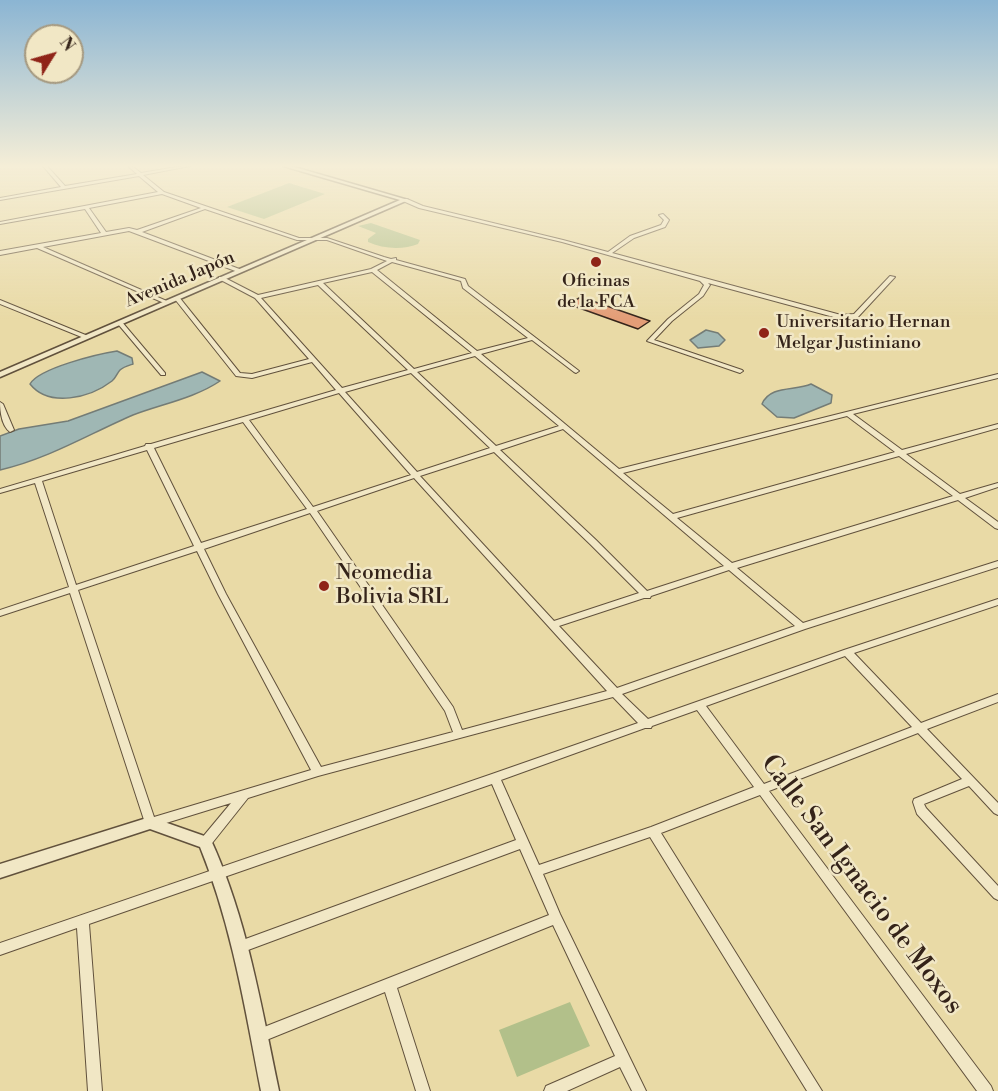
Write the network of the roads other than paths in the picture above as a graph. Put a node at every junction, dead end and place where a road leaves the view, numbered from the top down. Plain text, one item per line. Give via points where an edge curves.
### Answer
1 (33, 217) edge
2 (93, 217) edge
3 (180, 217) edge
4 (232, 217) edge
5 (367, 217) edge
6 (463, 217) edge
7 (663, 217) edge
8 (0, 223) edge
9 (104, 232) junction
10 (137, 232) junction
11 (315, 240) junction
12 (36, 246) junction
13 (0, 253) edge
14 (608, 254) junction
15 (394, 259) junction
16 (374, 270) junction
17 (240, 271) junction
18 (892, 277) dead end
19 (220, 279) junction
20 (702, 280) junction
21 (318, 282) junction
22 (257, 297) junction
23 (177, 298) junction
24 (0, 302) edge
25 (166, 302) junction
26 (120, 323) junction
27 (86, 337) junction
28 (533, 338) junction
29 (476, 354) junction
30 (313, 360) junction
31 (576, 370) dead end
32 (412, 371) junction
33 (740, 371) dead end
34 (163, 374) dead end
35 (0, 375) edge
36 (998, 376) edge
37 (340, 391) junction
38 (0, 404) edge
39 (847, 413) junction
40 (245, 419) junction
41 (998, 426) edge
42 (562, 427) junction
43 (10, 430) dead end
44 (149, 446) junction
45 (496, 448) junction
46 (900, 452) junction
47 (617, 472) junction
48 (416, 476) junction
49 (38, 480) junction
50 (998, 485) edge
51 (0, 491) edge
52 (960, 497) junction
53 (312, 510) junction
54 (670, 517) junction
55 (998, 526) edge
56 (200, 547) junction
57 (998, 564) edge
58 (730, 567) junction
59 (74, 590) junction
60 (647, 596) junction
61 (998, 602) edge
62 (0, 613) edge
63 (552, 625) junction
64 (802, 627) junction
65 (847, 652) junction
66 (615, 693) junction
67 (998, 698) edge
68 (700, 706) junction
69 (647, 725) junction
70 (919, 727) junction
71 (458, 733) junction
72 (318, 772) junction
73 (495, 778) junction
74 (970, 781) junction
75 (762, 789) junction
76 (244, 795) junction
77 (998, 810) edge
78 (150, 823) junction
79 (653, 831) junction
80 (205, 843) junction
81 (523, 843) junction
82 (0, 871) edge
83 (537, 872) junction
84 (219, 873) junction
85 (998, 894) edge
86 (556, 918) junction
87 (83, 922) junction
88 (240, 946) junction
89 (0, 949) edge
90 (389, 984) junction
91 (258, 1036) junction
92 (623, 1059) junction
93 (95, 1091) edge
94 (270, 1091) edge
95 (423, 1091) edge
96 (551, 1091) edge
97 (639, 1091) edge
98 (815, 1091) edge
99 (986, 1091) edge

1 - 8 street
2 - 9 street
3 - 10 street
4 - 11 street via 299,239
5 - 11 street, Avenida Japón
6 - 14 street
7 - 14 street via 667,220 663,226 632,237
9 - 10 street
9 - 12 street
10 - 17 street
11 - 15 street via 327,239
11 - 17 street, Avenida Japón
12 - 13 street
12 - 25 street
14 - 20 street
15 - 16 street
15 - 28 street via 463,280 465,287
16 - 21 street
16 - 29 street
17 - 19 street, Avenida Japón
18 - 20 street via 856,316 850,317
19 - 22 street
19 - 23 street, Avenida Japón
20 - 33 street via 707,285 701,295 650,341
21 - 22 street
21 - 32 street
22 - 30 street
23 - 25 street, Avenida Japón
23 - 30 street via 238,375 252,376
24 - 27 street
25 - 26 street, Avenida Japón
26 - 27 street, Avenida Japón
26 - 34 street
27 - 35 street, Avenida Japón
28 - 29 street
28 - 31 street
29 - 32 street
29 - 42 street
30 - 37 street
32 - 37 street
32 - 45 street
36 - 39 street
37 - 40 street
37 - 48 street
38 - 43 street
39 - 46 street
39 - 47 street
40 - 44 street
40 - 53 street
41 - 46 street
42 - 45 street
42 - 47 street
44 - 49 street
44 - 56 street
45 - 48 street
45 - 60 street
46 - 52 street
46 - 54 street
47 - 54 street
48 - 53 street
48 - 63 street
49 - 51 street
49 - 59 street
50 - 52 street
52 - 55 street
52 - 58 street
53 - 56 street
53 - 71 street via 449,710
54 - 58 street
56 - 59 street
56 - 72 street
57 - 64 street
58 - 60 street
58 - 64 street
59 - 62 street
59 - 78 street
60 - 63 street
61 - 65 street
63 - 66 street
64 - 66 street
65 - 68 street
65 - 70 street
66 - 69 street
66 - 71 street
67 - 70 street
68 - 69 street
68 - 75 street, Calle San Ignacio de Moxos
69 - 73 street
70 - 74 street
70 - 75 street
71 - 72 street
72 - 76 street
73 - 81 street
73 - 84 street
74 - 77 street
74 - 85 street via 918,802 921,811
75 - 79 street
75 - 99 street, Calle San Ignacio de Moxos
76 - 78 street
76 - 80 street
78 - 80 street
78 - 82 street
79 - 83 street
79 - 98 street
80 - 84 street
81 - 83 street
81 - 88 street
83 - 86 street
84 - 87 street
84 - 88 street
86 - 90 street
86 - 92 street
87 - 89 street
87 - 93 street
88 - 91 street
90 - 91 street
90 - 95 street
91 - 94 street
92 - 96 street
92 - 97 street

